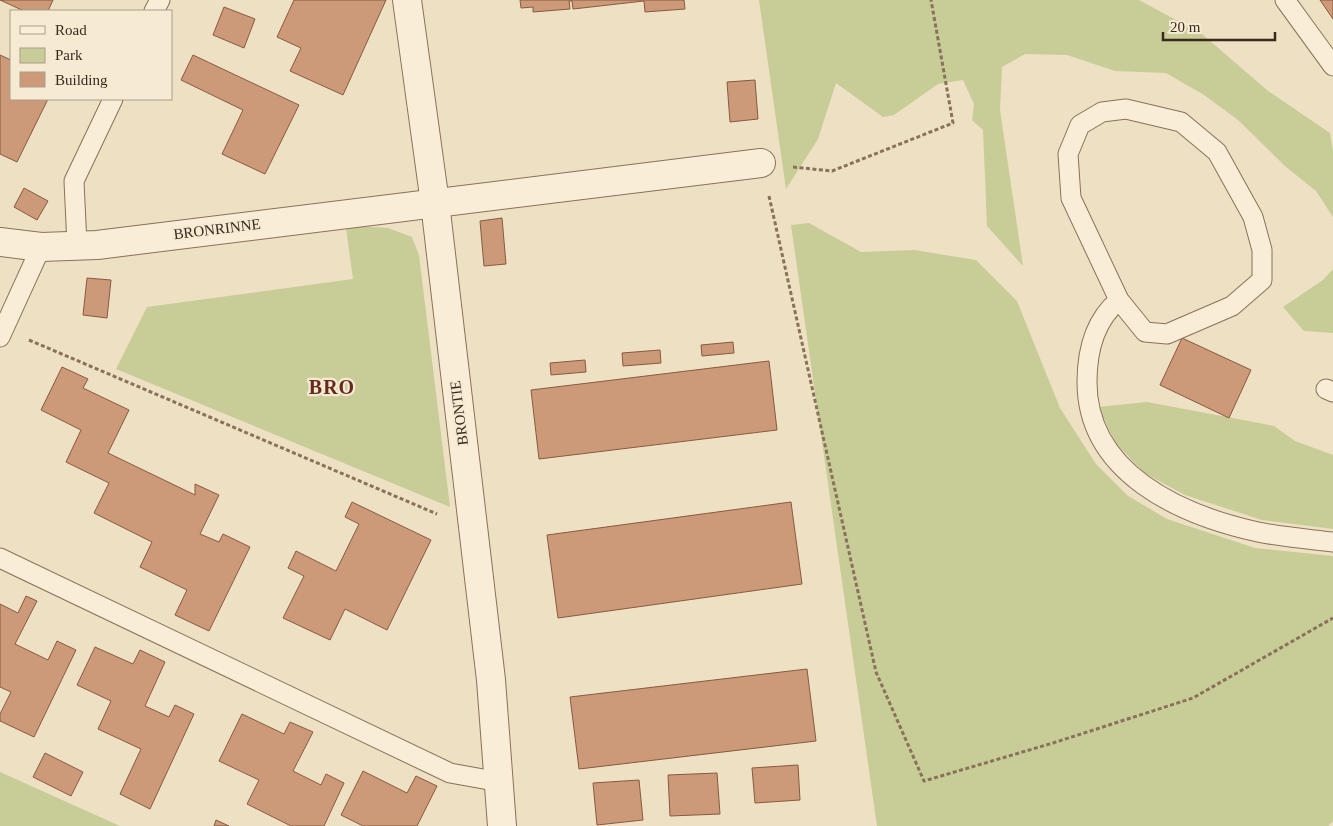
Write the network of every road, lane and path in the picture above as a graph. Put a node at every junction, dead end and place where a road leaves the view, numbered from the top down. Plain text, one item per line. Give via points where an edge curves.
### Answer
1 (407, 0) edge
2 (931, 0) edge
3 (1285, 0) edge
4 (1333, 66) edge
5 (113, 100) edge
6 (761, 163) junction
7 (435, 203) junction
8 (0, 242) edge
9 (76, 245) junction
10 (41, 247) junction
11 (1119, 300) junction
12 (2, 333) edge
13 (471, 518) junction
14 (1333, 542) edge
15 (0, 558) edge
16 (1333, 618) edge
17 (500, 782) junction
18 (502, 826) edge

1 - 7 street, BRONTIE
2 - 6 path via 953,123 832,171
3 - 4 lane
5 - 9 lane via 74,181
6 - 7 street, BRONRINNE
6 - 16 path via 876,672 924,781 1193,698
7 - 9 street, BRONRINNE
7 - 13 street, BRONTIE
8 - 10 street, BRONRINNE
9 - 10 street, BRONRINNE
10 - 12 lane
11 - 11 lane via 1071,198 1068,154 1080,125 1102,112 1126,109 1181,122 1217,152 1253,217 1262,250 1262,280 1232,306 1166,334 1145,332
11 - 14 lane via 1106,311 1095,331 1087,365 1091,419 1110,454 1138,483 1175,504 1215,520 1258,532
12 - 13 path via 449,519
13 - 17 street, BRONTIE
15 - 17 lane via 450,773
17 - 18 street, BRONTIE

